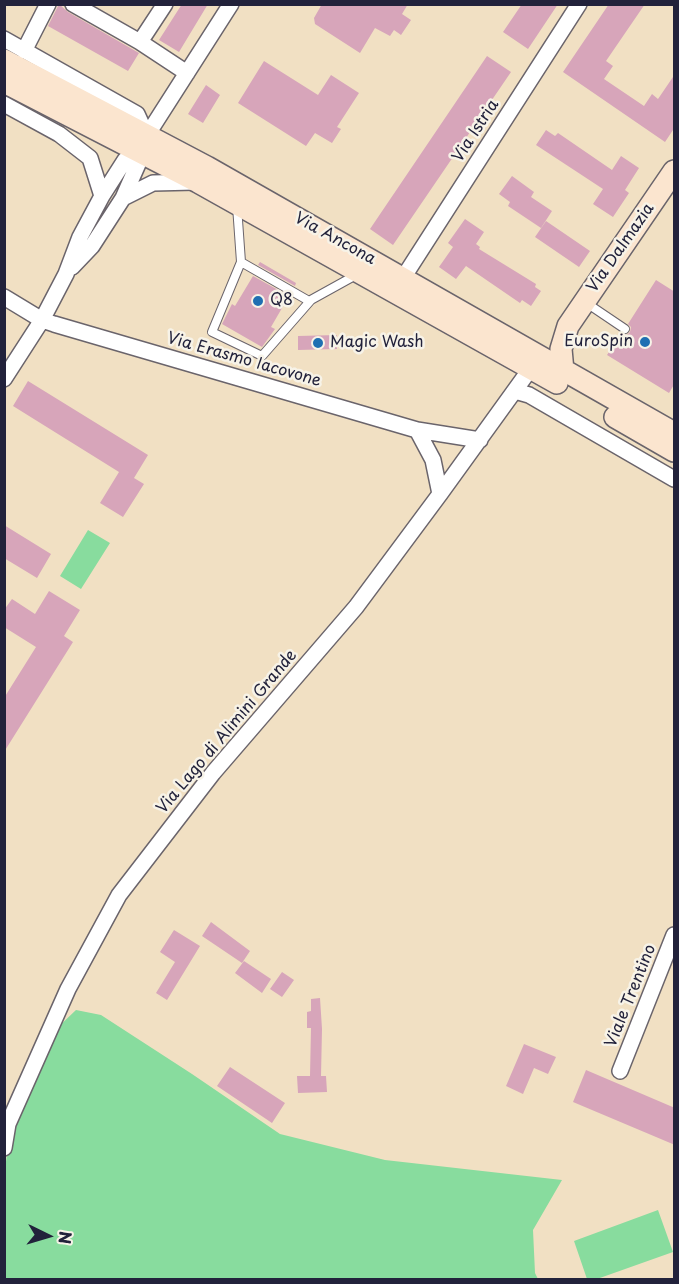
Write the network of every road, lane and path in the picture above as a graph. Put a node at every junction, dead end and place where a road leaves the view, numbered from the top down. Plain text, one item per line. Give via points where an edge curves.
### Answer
1 (48, 4) edge
2 (73, 4) edge
3 (165, 4) edge
4 (231, 4) edge
5 (579, 4) edge
6 (140, 42) junction
7 (11, 70) edge
8 (187, 73) junction
9 (142, 144) junction
10 (673, 176) edge
11 (198, 182) junction
12 (102, 196) junction
13 (123, 198) junction
14 (236, 205) junction
15 (241, 262) junction
16 (360, 273) junction
17 (66, 274) junction
18 (403, 278) junction
19 (4, 297) edge
20 (311, 300) junction
21 (584, 302) junction
22 (42, 320) junction
23 (568, 326) junction
24 (625, 328) dead end
25 (519, 344) junction
26 (531, 368) junction
27 (563, 371) junction
28 (4, 379) edge
29 (515, 391) junction
30 (417, 429) junction
31 (675, 433) edge
32 (480, 440) junction
33 (675, 451) edge
34 (675, 479) edge
35 (440, 494) junction
36 (675, 935) edge
37 (620, 1071) dead end
38 (4, 1148) edge

1 - 7 street
2 - 6 street
3 - 6 street
4 - 8 street
5 - 18 street, Via Istria
6 - 8 street
7 - 9 street
7 - 9 street via 137,114
7 - 12 street via 59,134 90,158
8 - 9 street
9 - 11 street, Via Ancona
9 - 12 street via 125,160
9 - 13 street
9 - 18 street, Via Ancona via 218,173
10 - 21 street, Via Dalmazia
11 - 13 street via 153,183
11 - 14 street, Via Ancona
12 - 17 street
13 - 17 street via 92,246
14 - 15 lane
14 - 16 street, Via Ancona
15 - 20 lane
15 - 20 lane via 212,332 262,357
16 - 20 lane
16 - 26 street, Via Ancona
17 - 22 street
18 - 25 street, Via Ancona
19 - 22 street, Via Erasmo Iacovone
21 - 23 street, Via Dalmazia
21 - 24 lane
22 - 28 street
22 - 30 street, Via Erasmo Iacovone
23 - 25 street, Via Dalmazia via 544,344
23 - 27 street, Via Dalmazia via 561,349
25 - 27 street, Via Ancona
26 - 29 street, Via Lago di Alimini Grande
26 - 33 street, Via Ancona
27 - 31 street, Via Ancona
29 - 32 street, Via Lago di Alimini Grande
29 - 34 street via 529,395
30 - 32 street, Via Erasmo Iacovone
30 - 35 street via 434,460
32 - 35 street, Via Lago di Alimini Grande
35 - 38 street, Via Lago di Alimini Grande via 356,607 213,773 119,895 59,1010 8,1124
36 - 37 street, Viale Trentino

